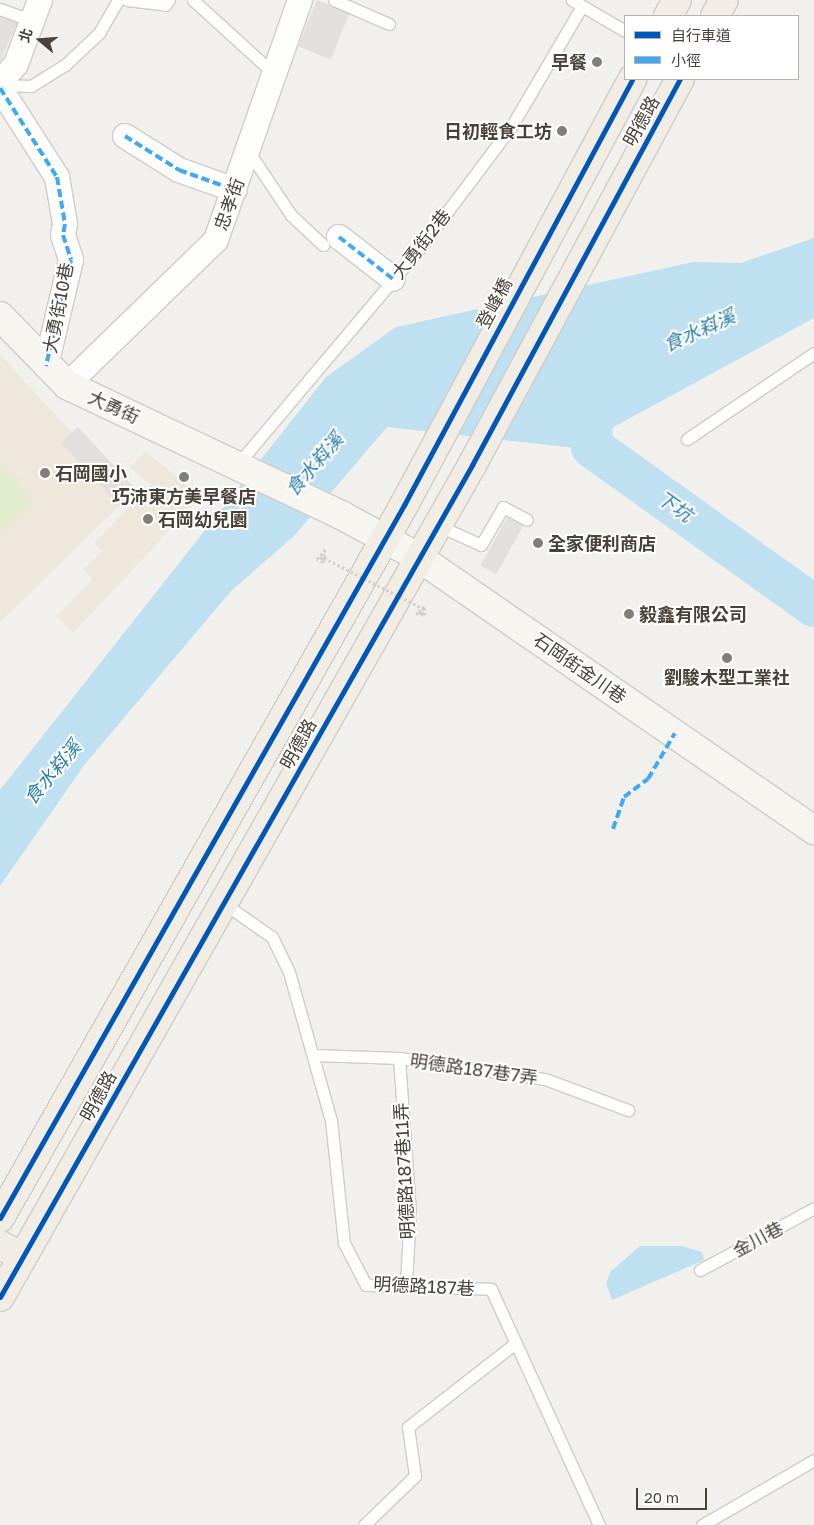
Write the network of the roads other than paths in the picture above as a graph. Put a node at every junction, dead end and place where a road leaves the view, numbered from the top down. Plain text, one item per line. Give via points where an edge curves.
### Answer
1 (118, 0) edge
2 (127, 0) edge
3 (169, 0) edge
4 (193, 0) edge
5 (300, 0) edge
6 (334, 0) edge
7 (677, 0) edge
8 (724, 0) edge
9 (577, 3) edge
10 (0, 9) edge
11 (36, 10) edge
12 (669, 15) edge
13 (716, 15) edge
14 (389, 24) dead end
15 (624, 30) edge
16 (272, 72) junction
17 (631, 80) edge
18 (679, 80) edge
19 (0, 85) edge
20 (125, 136) dead end
21 (247, 149) junction
22 (585, 159) joint
23 (235, 190) junction
24 (331, 241) joint
25 (394, 279) junction
26 (0, 316) edge
27 (814, 353) edge
28 (46, 366) junction
29 (67, 384) junction
30 (687, 439) dead end
31 (428, 460) joint
32 (243, 468) junction
33 (341, 515) joint
34 (527, 520) dead end
35 (437, 525) junction
36 (384, 538) junction
37 (418, 558) junction
38 (814, 830) edge
39 (226, 905) junction
40 (315, 1055) junction
41 (399, 1058) junction
42 (628, 1110) dead end
43 (814, 1208) edge
44 (0, 1218) edge
45 (12, 1251) edge
46 (700, 1270) dead end
47 (406, 1283) junction
48 (0, 1298) edge
49 (513, 1345) junction
50 (814, 1460) edge
51 (364, 1525) edge
52 (599, 1525) edge
53 (702, 1525) edge

1 - 19 lane via 100,33 65,65 31,86
2 - 3 lane via 164,6
4 - 16 lane
5 - 16 street, 忠孝街
6 - 14 lane
7 - 12 main road
8 - 13 main road
9 - 15 lane
9 - 25 lane, 大勇街2巷 via 511,128
10 - 11 lane
11 - 19 street via 16,64
16 - 21 street, 忠孝街
17 - 22 main road, 明德路
18 - 35 main road, 明德路
19 - 28 street, 大勇街10巷 via 57,177 65,224 63,235 71,260
20 - 23 street via 179,170
21 - 23 street, 忠孝街
21 - 24 lane via 291,215
22 - 31 main road, 登峰橋
23 - 29 street, 忠孝街 via 216,240
24 - 25 street
25 - 32 lane, 大勇街2巷
26 - 28 street, 大勇街
27 - 30 lane
28 - 29 street, 大勇街
29 - 32 street, 大勇街
31 - 36 main road, 明德路
32 - 33 street, 大勇街
33 - 36 street, 石岡街金川巷
34 - 35 lane via 503,507 481,545
35 - 37 main road, 明德路
36 - 37 street, 石岡街金川巷
36 - 44 main road, 明德路
37 - 38 street, 石岡街金川巷
37 - 39 main road, 明德路
39 - 40 lane, 明德路187巷 via 272,937 289,972
39 - 45 main road, 明德路
40 - 41 lane, 明德路187巷7弄
40 - 47 lane, 明德路187巷 via 331,1120 344,1243 366,1285
41 - 42 lane, 明德路187巷7弄 via 546,1079
41 - 47 lane, 明德路187巷11弄 via 410,1212
43 - 46 lane, 金川巷
45 - 48 main road, 明德路
47 - 49 lane, 明德路187巷 via 491,1289
49 - 51 lane via 408,1427 415,1476
49 - 52 lane, 明德路187巷
50 - 53 lane

